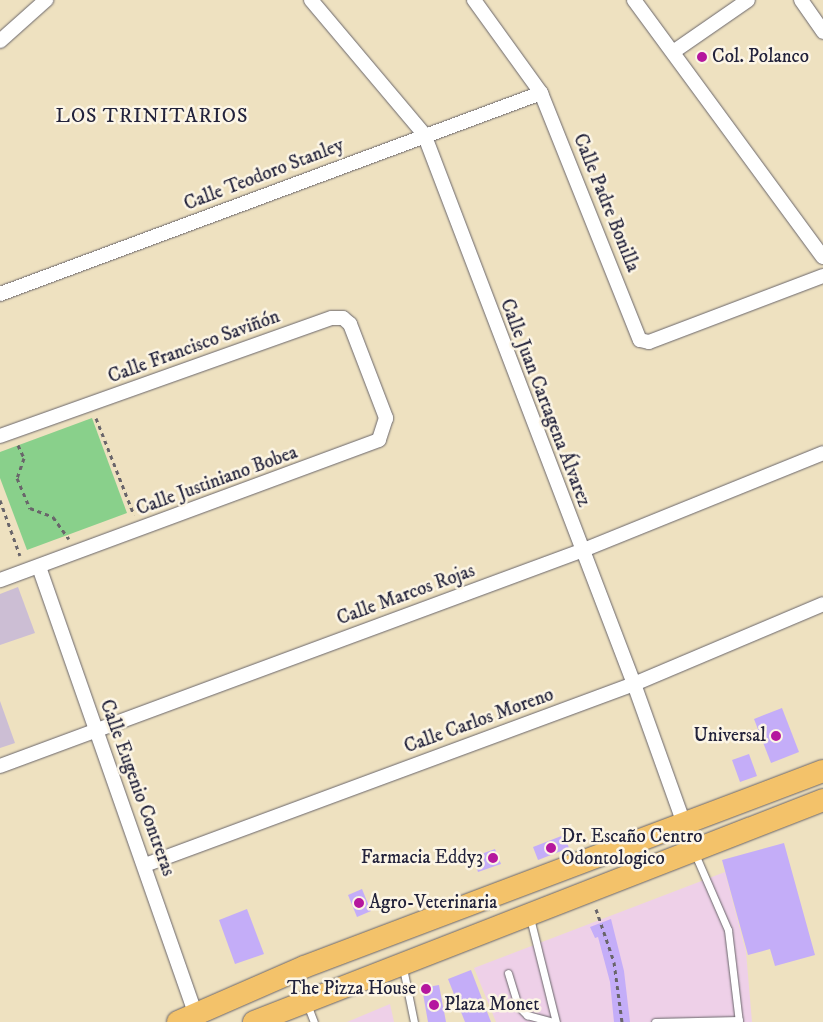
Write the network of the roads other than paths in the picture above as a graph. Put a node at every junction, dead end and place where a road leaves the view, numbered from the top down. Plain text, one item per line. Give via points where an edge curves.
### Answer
1 (46, 0) edge
2 (311, 0) edge
3 (474, 0) edge
4 (634, 0) edge
5 (748, 0) edge
6 (802, 0) edge
7 (823, 32) edge
8 (0, 41) edge
9 (673, 52) junction
10 (541, 93) junction
11 (424, 134) junction
12 (823, 257) edge
13 (823, 276) edge
14 (0, 294) edge
15 (370, 372) joint
16 (6, 434) edge
17 (823, 453) edge
18 (581, 551) junction
19 (39, 567) junction
20 (0, 580) edge
21 (823, 604) edge
22 (634, 684) junction
23 (95, 729) junction
24 (0, 766) edge
25 (823, 770) edge
26 (823, 800) edge
27 (684, 823) junction
28 (693, 849) junction
29 (145, 865) junction
30 (528, 913) junction
31 (402, 962) junction
32 (508, 974) dead end
33 (306, 1001) junction
34 (190, 1019) edge
35 (266, 1020) edge
36 (739, 1021) edge
37 (314, 1022) edge
38 (414, 1022) edge
39 (555, 1022) edge
40 (655, 1022) edge

1 - 8 street
2 - 11 street, Calle Juan Cartagena Álvarez
3 - 10 street, Calle Padre Bonilla
4 - 9 street
5 - 9 street
6 - 7 street
9 - 12 street
10 - 11 street, Calle Teodoro Stanley
10 - 13 street, Calle Padre Bonilla via 640,340 649,342
11 - 14 street, Calle Teodoro Stanley
11 - 18 street, Calle Juan Cartagena Álvarez
15 - 16 street, Calle Francisco Saviñón via 350,324 344,318 332,318
15 - 19 street, Calle Justiniano Bobea via 386,418 379,440
17 - 18 street, Calle Marcos Rojas
18 - 22 street, Calle Juan Cartagena Álvarez
18 - 23 street, Calle Marcos Rojas
19 - 20 street, Calle Justiniano Bobea
19 - 23 street, Calle Eugenio Contreras
21 - 22 street, Calle Carlos Moreno
22 - 27 street, Calle Juan Cartagena Álvarez
22 - 29 street, Calle Carlos Moreno
23 - 24 street, Calle Marcos Rojas
23 - 29 street, Calle Eugenio Contreras
25 - 27 main road
26 - 28 main road
27 - 28 street, Calle Juan Cartagena Álvarez
27 - 34 main road via 304,967
28 - 30 main road
28 - 36 lane via 707,875 728,930
29 - 34 street, Calle Eugenio Contreras
30 - 31 main road
30 - 39 lane
31 - 33 main road
31 - 38 lane
32 - 39 lane via 518,1006 527,1014
33 - 35 main road
33 - 37 lane
36 - 40 lane

